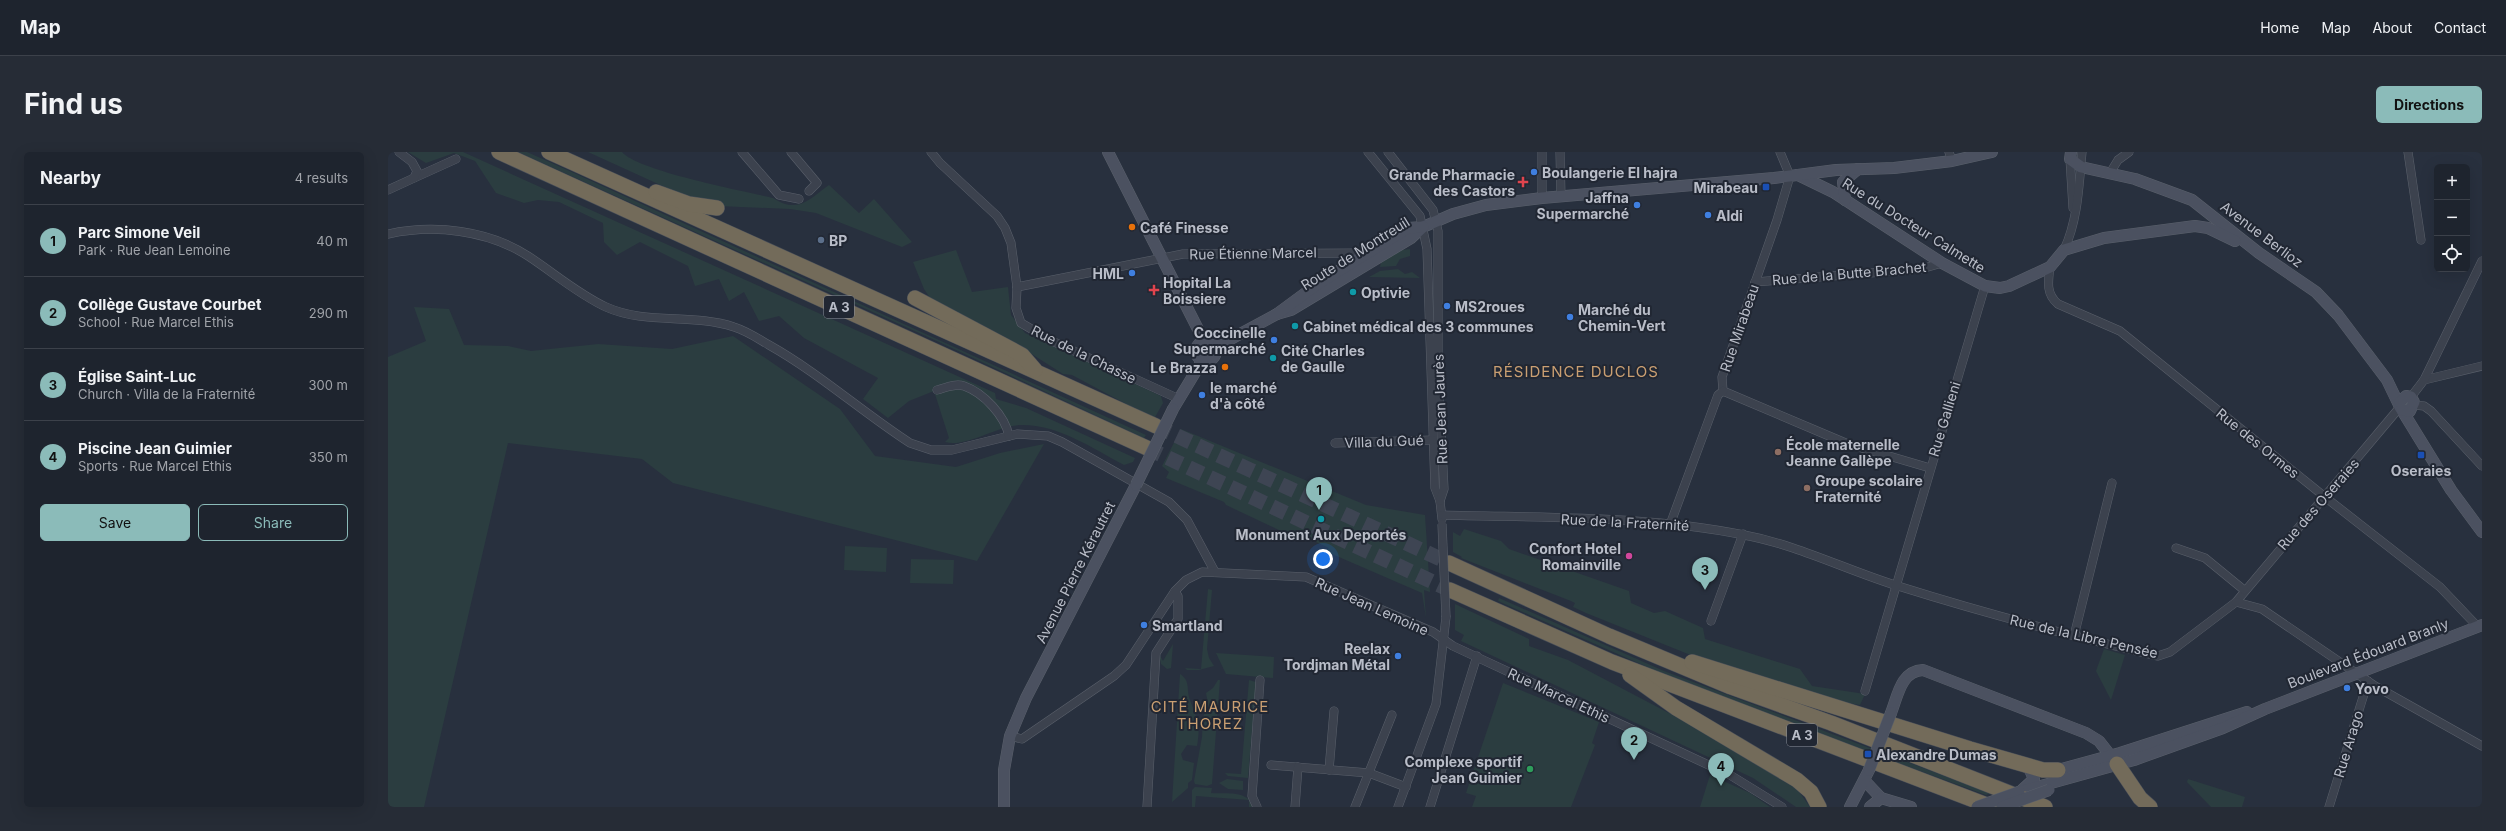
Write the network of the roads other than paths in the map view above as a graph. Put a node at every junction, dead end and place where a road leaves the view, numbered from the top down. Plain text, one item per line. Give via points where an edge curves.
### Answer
1 (399, 152) edge
2 (499, 152) edge
3 (549, 152) edge
4 (742, 152) edge
5 (791, 152) edge
6 (931, 152) edge
7 (1108, 152) edge
8 (1368, 152) edge
9 (1388, 152) edge
10 (1542, 152) edge
11 (1560, 152) edge
12 (1780, 152) edge
13 (1992, 152) edge
14 (2082, 152) edge
15 (2129, 152) edge
16 (2408, 152) edge
17 (1964, 155) edge
18 (2071, 155) edge
19 (1951, 156) edge
20 (456, 159) dead end
21 (2080, 167) junction
22 (1858, 169) junction
23 (2110, 173) junction
24 (1794, 176) junction
25 (414, 178) junction
26 (388, 190) edge
27 (809, 190) dead end
28 (637, 193) junction
29 (1561, 197) junction
30 (1542, 198) junction
31 (799, 199) dead end
32 (1844, 200) junction
33 (2200, 206) junction
34 (717, 208) dead end
35 (2073, 218) junction
36 (1436, 220) junction
37 (2195, 226) junction
38 (1423, 227) junction
39 (388, 234) edge
40 (2421, 240) dead end
41 (2064, 250) junction
42 (1368, 253) junction
43 (2258, 253) junction
44 (1162, 258) junction
45 (2482, 261) edge
46 (1942, 263) junction
47 (2050, 267) junction
48 (1755, 282) junction
49 (1985, 286) junction
50 (1017, 287) junction
51 (915, 298) dead end
52 (1277, 314) junction
53 (1204, 341) junction
54 (1216, 347) junction
55 (1202, 361) junction
56 (2482, 366) edge
57 (1040, 375) junction
58 (2424, 380) junction
59 (937, 390) dead end
60 (1723, 391) junction
61 (1176, 404) junction
62 (2406, 404) junction
63 (1156, 426) tunnel mouth
64 (1009, 436) junction
65 (1433, 440) junction
66 (1335, 442) dead end
67 (1147, 448) tunnel mouth
68 (2482, 466) edge
69 (1930, 468) junction
70 (2112, 483) dead end
71 (1136, 485) junction
72 (2325, 497) junction
73 (1440, 501) junction
74 (1442, 515) junction
75 (1671, 522) junction
76 (2482, 532) edge
77 (1743, 534) junction
78 (2176, 548) dead end
79 (1449, 563) tunnel mouth
80 (1215, 572) junction
81 (1896, 586) junction
82 (1450, 590) tunnel mouth
83 (2244, 590) junction
84 (1175, 591) junction
85 (2236, 602) junction
86 (1711, 621) dead end
87 (2480, 626) edge
88 (2074, 636) junction
89 (1443, 639) junction
90 (1477, 656) junction
91 (1612, 662) junction
92 (1675, 665) junction
93 (2356, 673) junction
94 (1260, 680) dead end
95 (2368, 681) junction
96 (1865, 691) dead end
97 (1334, 711) dead end
98 (1392, 715) dead end
99 (1010, 736) junction
100 (2482, 746) edge
101 (2114, 760) junction
102 (2022, 763) junction
103 (1271, 765) dead end
104 (1298, 768) junction
105 (1329, 770) junction
106 (2058, 770) joint
107 (1368, 773) junction
108 (1867, 776) junction
109 (1406, 787) junction
110 (2040, 787) junction
111 (1881, 798) junction
112 (1004, 807) edge
113 (1147, 807) edge
114 (1257, 807) edge
115 (1295, 807) edge
116 (1356, 807) edge
117 (1398, 807) edge
118 (1430, 807) edge
119 (1782, 807) edge
120 (1819, 807) edge
121 (1850, 807) edge
122 (1870, 807) edge
123 (1911, 807) edge
124 (1977, 807) edge
125 (1992, 807) edge
126 (2002, 807) edge
127 (2045, 807) edge
128 (2150, 807) edge
129 (2328, 807) edge

1 - 25 street via 412,162 417,171
2 - 67 highway, A 3
3 - 28 highway, A 3
4 - 31 street via 779,195
5 - 27 street via 818,183
6 - 50 street, Rue de la Chasse via 997,216 1005,228 1011,243
7 - 44 main road
8 - 38 street, Rue Jean Jaurès via 1420,216
9 - 36 street via 1430,205
10 - 30 street
11 - 29 street
12 - 24 street
13 - 17 main road
14 - 21 street
15 - 23 street via 2118,160
16 - 40 street
17 - 19 main road
18 - 21 main road
18 - 35 street
19 - 22 main road via 1894,168
20 - 25 street
21 - 23 main road, Avenue Berlioz
21 - 35 street via 2079,194
22 - 24 main road via 1808,172
22 - 32 main road via 1843,182
23 - 33 main road, Avenue Berlioz via 2136,179 2192,200
24 - 29 main road
24 - 32 main road, Rue du Docteur Calmette
24 - 48 street, Rue Mirabeau
25 - 26 street
28 - 34 highway via 658,192 689,204
28 - 57 highway, A 3
29 - 30 main road
30 - 36 main road via 1486,205
32 - 46 main road, Rue du Docteur Calmette
33 - 37 main road
33 - 43 main road, Avenue Berlioz
35 - 41 street
36 - 38 main road
36 - 73 street, Rue Jean Jaurès via 1438,376 1444,489
37 - 41 main road via 2104,238
37 - 43 main road via 2220,232
38 - 42 main road, Route de Montreuil via 1408,228
38 - 52 main road, Route de Montreuil via 1411,238 1327,289 1291,310
38 - 65 street, Rue Jean Jaurès via 1427,249
39 - 64 street via 412,229 434,229 496,241 512,246 606,307 636,316 716,321 748,333 782,352 782,357 908,446 930,454 952,455 979,450 995,440
41 - 47 main road, Rue du Docteur Calmette
42 - 44 street, Rue Étienne Marcel via 1183,254
42 - 52 main road, Route de Montreuil via 1319,283
43 - 62 main road, Avenue Berlioz via 2316,292 2338,315
44 - 50 street, Rue Étienne Marcel
44 - 53 main road
45 - 58 street, Rue des Oseraies
46 - 48 street, Rue de la Butte Brachet via 1921,269
46 - 49 main road, Rue du Docteur Calmette
47 - 49 main road, Rue du Docteur Calmette via 2010,286
47 - 72 street, Rue des Ormes via 2048,288 2052,299 2120,331
48 - 60 street, Rue Mirabeau via 1722,377
49 - 69 street, Rue Gallieni
50 - 61 street, Rue de la Chasse via 1016,308 1021,323
51 - 57 highway via 1022,355
52 - 54 main road, Route de Montreuil
53 - 54 main road via 1211,342
53 - 55 main road via 1196,349 1196,354
54 - 55 main road via 1217,352 1212,360
55 - 61 main road, Avenue Pierre Kérautret
56 - 58 street
57 - 63 highway, A 3
58 - 62 street, Rue des Oseraies
59 - 64 street via 956,385 964,386 976,393 990,404 1008,427
60 - 69 street via 1848,444
60 - 75 street, Rue Mirabeau via 1718,395
61 - 71 main road, Avenue Pierre Kérautret, bridge
62 - 68 street via 2424,406 2431,411
62 - 72 street, Rue des Oseraies
62 - 76 main road via 2418,436 2459,502 2471,514
64 - 71 street via 1048,436
65 - 66 street, Villa du Gué
65 - 73 street, Rue Jean Jaurès via 1435,488
69 - 81 street, Rue Gallieni
70 - 88 street
71 - 80 street via 1169,502 1187,520
71 - 99 main road, Avenue Pierre Kérautret via 1026,698
72 - 83 street, Rue des Oseraies
72 - 87 street, Rue des Ormes via 2440,587
73 - 74 street, Rue Jean Jaurès
74 - 75 street, Rue de la Fraternité
74 - 89 street, Rue Jean Jaurès, bridge via 1446,617
75 - 77 street, Rue de la Fraternité
77 - 81 street, Rue de la Fraternité via 1779,543
77 - 86 street
78 - 83 street via 2205,558
79 - 92 highway, A 3
80 - 84 street, Rue Jean Lemoine via 1202,572 1186,580
80 - 89 street, Rue Jean Lemoine via 1306,577 1433,632
81 - 88 street, Rue de la Libre Pensée
81 - 96 street, Rue Gallieni
82 - 91 highway, A 3
83 - 85 street, Rue des Oseraies
84 - 99 street, Rue Jean Lemoine via 1126,665 1114,676 1022,739
84 - 113 street via 1178,596 1178,619 1156,653
85 - 88 street, Rue de la Libre Pensée via 2170,652 2158,656
85 - 93 street via 2262,609
87 - 93 main road, Boulevard Édouard Branly
89 - 90 street, Rue Marcel Ethis
89 - 109 street, Rue Jean Jaurès via 1436,704
90 - 118 street
90 - 119 street, Rue Marcel Ethis via 1730,776
91 - 120 highway via 1676,708 1797,780 1811,792
91 - 125 highway, A 3
92 - 102 highway via 1693,662
92 - 127 highway, A 3
93 - 95 street
93 - 101 main road, Boulevard Édouard Branly via 2223,728
94 - 114 street via 1252,796
95 - 100 street
95 - 129 street, Rue Arago
97 - 105 street
98 - 107 street
99 - 112 main road, Avenue Pierre Kérautret via 1004,770
101 - 106 main road
101 - 108 main road, bridge via 2099,741 2086,733 1923,670 1913,671 1905,677
101 - 110 main road via 2076,778
101 - 128 highway via 2140,798
102 - 106 highway via 2043,770
102 - 110 main road via 2033,774
103 - 104 street
104 - 105 street
104 - 115 street
105 - 107 street
107 - 109 street
107 - 116 street
108 - 111 main road
108 - 121 main road
109 - 117 street, Rue Jean Jaurès
110 - 124 main road, bridge
110 - 126 main road, bridge
111 - 122 main road
111 - 123 main road

